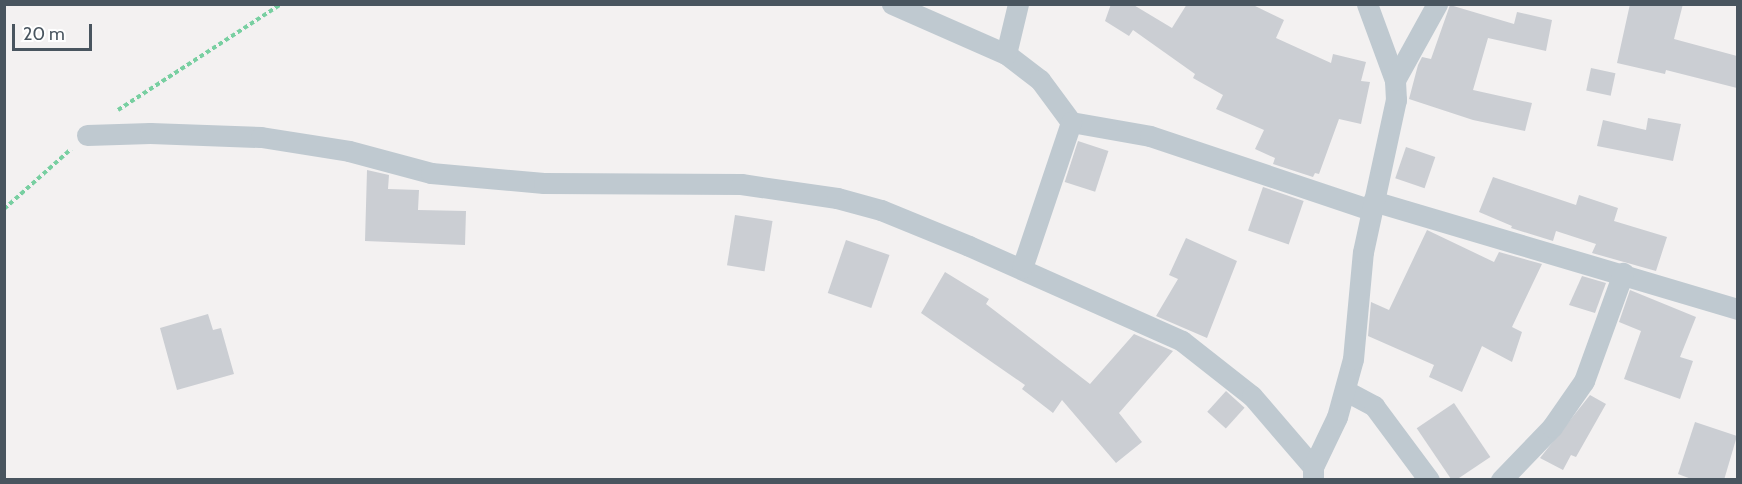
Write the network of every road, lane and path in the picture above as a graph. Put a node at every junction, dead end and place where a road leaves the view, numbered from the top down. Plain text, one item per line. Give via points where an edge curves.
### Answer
1 (281, 4) edge
2 (892, 4) edge
3 (1018, 4) edge
4 (1367, 4) edge
5 (1437, 4) edge
6 (1006, 54) junction
7 (1395, 80) junction
8 (1071, 122) junction
9 (87, 135) junction
10 (1372, 205) junction
11 (4, 209) edge
12 (1022, 268) junction
13 (1623, 273) junction
14 (1737, 309) edge
15 (1346, 391) junction
16 (1313, 473) edge
17 (1429, 480) edge
18 (1501, 480) edge

1 - 9 path
2 - 6 street
3 - 6 street
4 - 7 street
5 - 7 street
6 - 8 street via 1040,80
7 - 10 street via 1396,100
8 - 10 street via 1150,136
8 - 12 street
9 - 11 path
9 - 12 street via 261,137 349,151 431,173 488,179 618,185 741,184 792,190 882,210
10 - 13 street
10 - 15 street
12 - 16 street via 1182,342 1206,358 1274,418
13 - 14 street
13 - 18 street via 1584,381 1552,426
15 - 16 street
15 - 17 street via 1374,406

